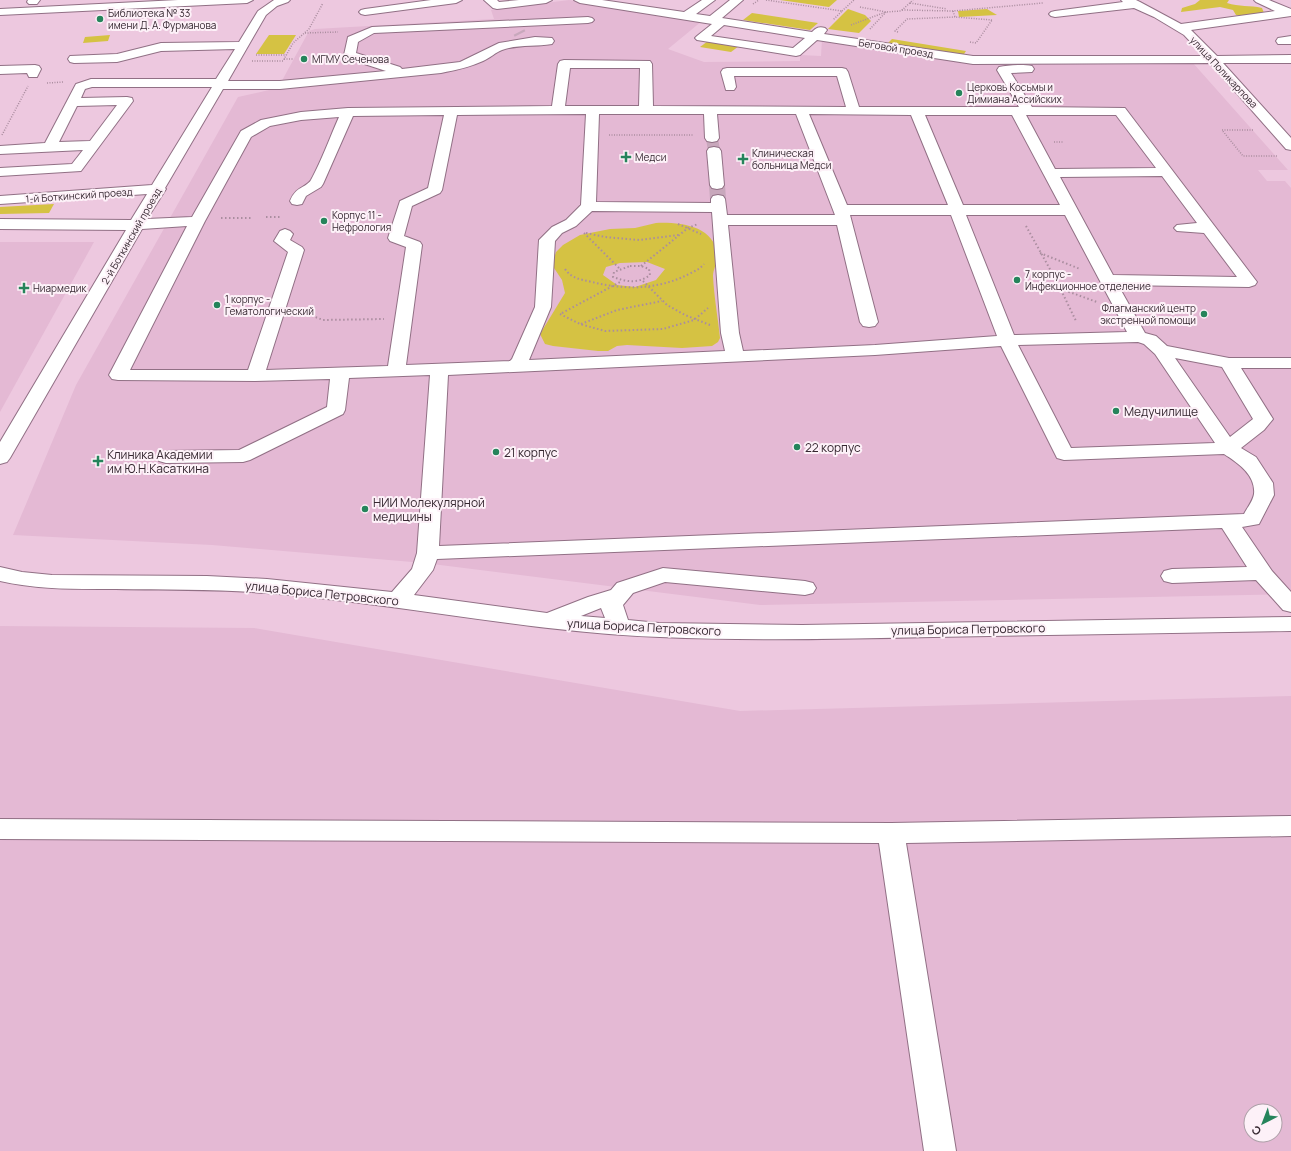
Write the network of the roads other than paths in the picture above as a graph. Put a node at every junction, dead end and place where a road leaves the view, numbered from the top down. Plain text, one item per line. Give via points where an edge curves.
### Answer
1 (77, 0) edge
2 (242, 0) edge
3 (284, 0) edge
4 (456, 0) edge
5 (490, 0) edge
6 (546, 0) edge
7 (580, 0) edge
8 (709, 0) edge
9 (737, 0) edge
10 (1114, 0) edge
11 (1260, 0) edge
12 (1279, 0) edge
13 (33, 1) edge
14 (1051, 2) road end
15 (1131, 2) edge
16 (626, 3) edge
17 (665, 3) dead end
18 (0, 4) edge
19 (1290, 10) edge
20 (654, 11) junction
21 (0, 12) edge
22 (365, 12) dead end
23 (744, 12) dead end
24 (262, 13) junction
25 (1056, 14) dead end
26 (686, 16) junction
27 (588, 20) dead end
28 (722, 21) junction
29 (1179, 28) junction
30 (819, 32) junction
31 (520, 33) junction
32 (867, 33) road end
33 (897, 34) road end
34 (548, 41) dead end
35 (857, 42) junction
36 (971, 44) road end
37 (243, 45) junction
38 (881, 46) junction
39 (833, 52) dead end
40 (964, 58) junction
41 (74, 59) dead end
42 (1214, 59) junction
43 (1291, 59) edge
44 (1035, 60) junction
45 (343, 61) junction
46 (0, 70) edge
47 (403, 72) junction
48 (842, 72) junction
49 (31, 79) road end
50 (333, 79) junction
51 (127, 83) junction
52 (221, 84) junction
53 (730, 87) dead end
54 (72, 102) junction
55 (113, 102) junction
56 (558, 110) junction
57 (593, 110) junction
58 (646, 110) junction
59 (710, 110) junction
60 (801, 110) junction
61 (854, 110) junction
62 (916, 110) junction
63 (451, 111) junction
64 (1022, 111) junction
65 (348, 112) junction
66 (94, 145) junction
67 (1291, 146) edge
68 (50, 147) junction
69 (0, 150) edge
70 (0, 172) edge
71 (1165, 172) junction
72 (1050, 173) junction
73 (158, 189) junction
74 (0, 200) edge
75 (718, 203) junction
76 (588, 206) junction
77 (957, 210) junction
78 (1069, 210) junction
79 (842, 215) junction
80 (197, 221) junction
81 (0, 224) edge
82 (136, 224) junction
83 (1182, 228) dead end
84 (1207, 228) junction
85 (1108, 280) junction
86 (869, 322) dead end
87 (1138, 337) junction
88 (1007, 340) junction
89 (1161, 350) junction
90 (735, 356) junction
91 (1229, 363) junction
92 (1291, 363) edge
93 (515, 366) junction
94 (439, 369) junction
95 (396, 371) junction
96 (340, 373) junction
97 (255, 376) junction
98 (1228, 448) junction
99 (166, 457) dead end
100 (0, 458) edge
101 (1228, 521) junction
102 (428, 552) junction
103 (1262, 573) junction
104 (0, 574) edge
105 (1172, 576) dead end
106 (805, 588) dead end
107 (619, 595) junction
108 (398, 600) junction
109 (1291, 604) edge
110 (549, 621) junction
111 (1291, 624) edge
112 (620, 628) junction
113 (1291, 826) edge
114 (0, 829) edge
115 (891, 834) junction
116 (940, 1151) edge

1 - 13 street
2 - 21 street
2 - 24 street via 260,7
3 - 24 street, 2-й Боткинский проезд via 273,4
4 - 22 street
5 - 6 street via 496,6
7 - 16 street, Беговой проезд
8 - 26 street
9 - 28 street
10 - 14 street via 1059,7
11 - 19 street
12 - 19 street
13 - 18 street
15 - 25 street
15 - 29 street, улица Поликарпова
16 - 20 street, Беговой проезд
17 - 20 street
19 - 29 street
20 - 26 street, Беговой проезд
23 - 28 street
24 - 37 street, 2-й Боткинский проезд
26 - 28 street, Беговой проезд
27 - 31 street
28 - 30 street, Беговой проезд
28 - 30 street via 701,38 748,49 796,52
29 - 42 street, улица Поликарпова via 1188,33
30 - 35 street, Беговой проезд
31 - 34 street via 535,41
31 - 45 street via 372,30 355,39
31 - 47 street via 480,58 463,65
32 - 35 street
33 - 38 street
35 - 38 street, Беговой проезд
36 - 40 street
37 - 41 street via 161,47 117,58
37 - 52 street, 2-й Боткинский проезд
38 - 40 street, Беговой проезд
39 - 48 street
40 - 44 street, Беговой проезд
42 - 43 street, Беговой проезд
42 - 44 street, Беговой проезд
42 - 67 street, улица Поликарпова
44 - 64 street via 1039,66 1033,69 1003,70
45 - 47 street
45 - 50 street
46 - 49 street via 35,69
47 - 50 street
48 - 53 street via 727,72
48 - 61 street
50 - 52 street via 280,85
51 - 52 street
51 - 54 street via 91,83 80,87
51 - 55 street
52 - 73 street, 2-й Боткинский проезд
54 - 55 street
54 - 68 street
55 - 66 street via 127,101
56 - 57 street
56 - 58 street via 564,64 646,64
56 - 63 street
57 - 58 street
57 - 76 street
58 - 59 street
59 - 60 street
59 - 75 street
60 - 61 street
60 - 79 street
61 - 62 street
62 - 64 street
62 - 77 street
63 - 65 street
63 - 95 street via 435,190 404,204 396,238 414,245
64 - 71 street via 1120,111
64 - 72 street
65 - 80 street via 301,116 266,123 246,134
65 - 97 street via 316,184 300,194 290,218 282,241 296,250
66 - 68 street
66 - 70 street via 76,168
68 - 69 street
71 - 72 street
71 - 84 street
72 - 78 street
73 - 74 street, 1-й Боткинский проезд
73 - 82 street, 2-й Боткинский проезд
75 - 76 street
75 - 79 street
75 - 90 street via 730,333
76 - 93 street via 578,228 557,230 547,240 543,307 520,361
77 - 78 street
77 - 79 street
77 - 88 street
78 - 85 street
79 - 86 street
80 - 82 street
80 - 97 street via 118,375
81 - 82 street
82 - 100 street, 2-й Боткинский проезд
83 - 84 street
84 - 85 street via 1249,282
85 - 87 street
87 - 88 street
87 - 89 street via 1150,340
88 - 90 street via 875,350
88 - 98 street via 1064,454
89 - 91 street
89 - 98 street
90 - 93 street
91 - 92 street
91 - 98 street via 1263,419
93 - 94 street
94 - 95 street
94 - 102 street
95 - 96 street
96 - 97 street
96 - 99 street via 336,410 243,456
98 - 101 street via 1249,461 1263,483 1264,495 1252,520
101 - 102 street
101 - 103 street
102 - 108 street via 422,570
103 - 105 street
103 - 109 street via 1278,594
104 - 108 street, улица Бориса Петровского via 52,582 267,586
106 - 107 street via 663,575 625,588
107 - 110 street
107 - 112 street via 611,604
108 - 110 street, улица Бориса Петровского
110 - 112 street, улица Бориса Петровского
111 - 112 street, улица Бориса Петровского via 802,632
113 - 115 street
114 - 115 street
115 - 116 street

